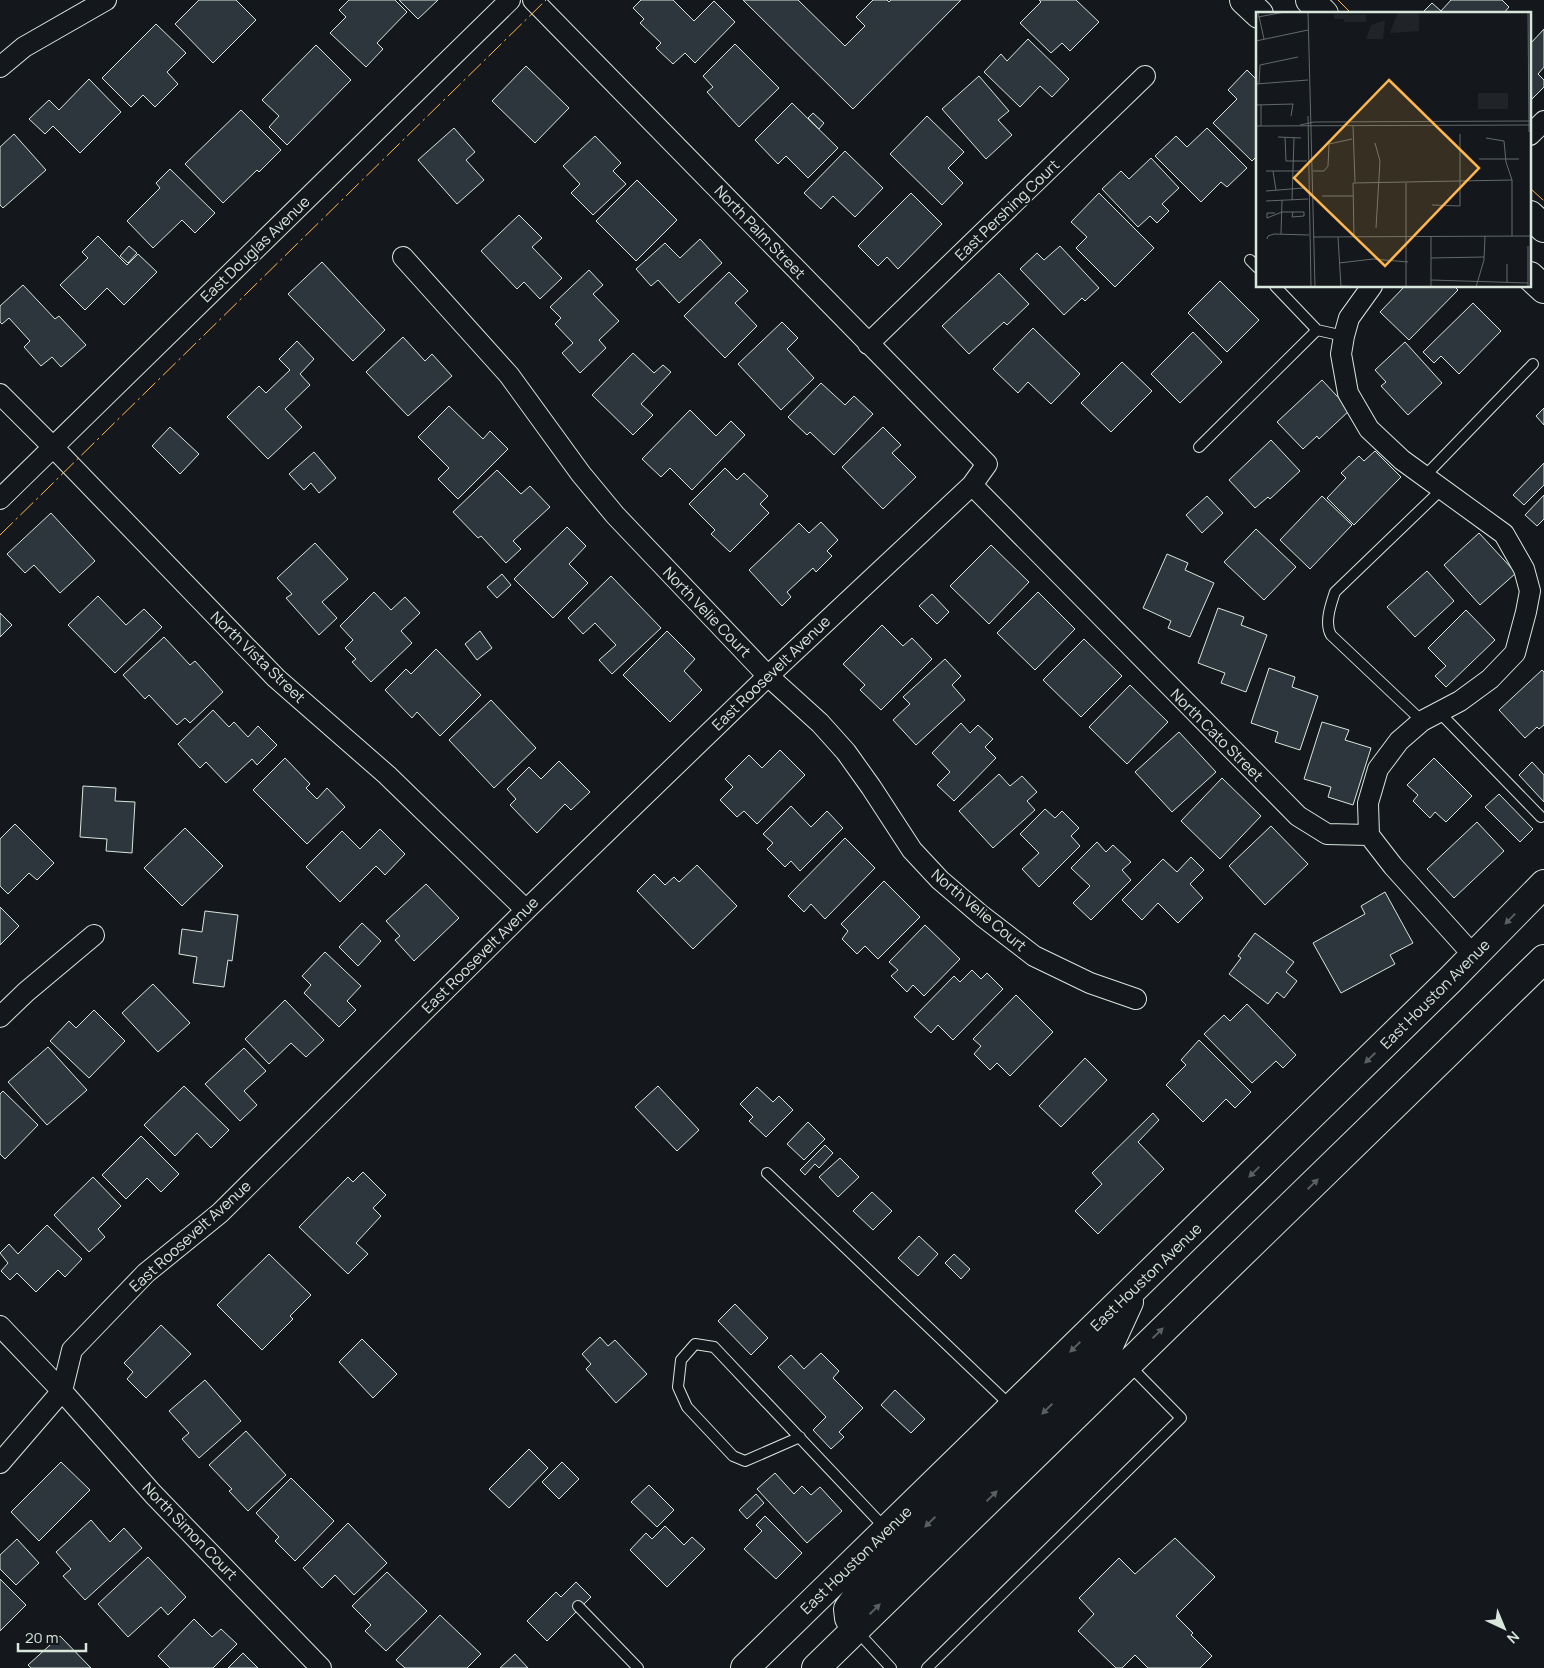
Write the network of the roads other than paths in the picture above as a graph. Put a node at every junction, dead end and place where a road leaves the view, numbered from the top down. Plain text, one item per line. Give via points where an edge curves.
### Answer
1 (106, 0) edge
2 (510, 0) edge
3 (533, 0) edge
4 (1244, 0) edge
5 (1310, 0) edge
6 (1257, 12) edge
7 (1322, 12) edge
8 (0, 67) edge
9 (1145, 76) dead end
10 (1544, 121) edge
11 (1532, 132) edge
12 (1532, 217) edge
13 (1544, 228) edge
14 (403, 257) dead end
15 (1532, 278) edge
16 (1277, 288) edge
17 (1370, 288) edge
18 (1544, 289) edge
19 (1317, 330) junction
20 (1344, 336) junction
21 (868, 344) junction
22 (1533, 364) dead end
23 (0, 394) edge
24 (53, 447) junction
25 (1199, 448) dead end
26 (987, 464) joint
27 (1424, 476) junction
28 (972, 485) junction
29 (1441, 490) junction
30 (0, 499) edge
31 (768, 676) junction
32 (1430, 717) junction
33 (1541, 817) dead end
34 (1370, 836) junction
35 (1544, 884) edge
36 (526, 910) junction
37 (94, 935) dead end
38 (1474, 956) junction
39 (1544, 959) edge
40 (1136, 999) dead end
41 (0, 1017) edge
42 (767, 1173) dead end
43 (1136, 1286) junction
44 (0, 1326) edge
45 (1127, 1363) junction
46 (62, 1391) junction
47 (1012, 1407) junction
48 (800, 1437) junction
49 (0, 1463) edge
50 (887, 1530) junction
51 (578, 1606) dead end
52 (855, 1629) junction
53 (321, 1668) edge
54 (638, 1668) edge
55 (745, 1668) edge
56 (816, 1668) edge
57 (890, 1668) edge
58 (927, 1668) edge

1 - 8 street via 24,47
2 - 24 street, East Douglas Avenue
3 - 21 street, North Palm Street
4 - 6 main road
5 - 7 main road
9 - 21 street, East Pershing Court
10 - 11 street
12 - 13 main road
14 - 31 street, North Velie Court via 487,348 580,474 615,515
15 - 18 main road
16 - 19 lane
17 - 20 street via 1348,318
19 - 20 lane
19 - 25 lane
20 - 27 street via 1341,354 1348,394 1369,429
21 - 26 street, North Palm Street
22 - 27 lane
23 - 24 street, North Vista Street
24 - 30 street, East Douglas Avenue
24 - 36 street, North Vista Street via 276,678 388,775
26 - 28 street, East Roosevelt Avenue
27 - 29 street
28 - 31 street, East Roosevelt Avenue
28 - 34 street, North Cato Street via 1298,816 1327,834
29 - 32 street via 1504,534 1533,592 1516,653 1490,679 1460,701
29 - 32 lane via 1335,592 1327,629
31 - 36 street, East Roosevelt Avenue
31 - 40 street, North Velie Court via 820,723 846,752 912,850 940,880 1034,956 1090,983
32 - 33 lane
32 - 34 street via 1398,741 1378,769 1368,803
34 - 38 street via 1392,866
35 -> 38 main road, East Houston Avenue
36 - 46 street, East Roosevelt Avenue via 220,1213 146,1272 72,1350
37 - 41 street
38 -> 43 main road, East Houston Avenue
45 -> 39 main road
42 - 47 lane
43 -> 47 main road, East Houston Avenue
43 -> 52 main road via 1107,1350 865,1585 848,1610
44 - 46 street, North Simon Court
52 -> 45 main road
45 - 58 lane via 1181,1418
46 - 49 street, East Roosevelt Avenue
46 - 53 street, North Simon Court via 153,1494
47 - 50 main road, East Houston Avenue
48 - 48 lane via 714,1348 695,1344 681,1360 678,1387 687,1407 733,1456 746,1461
48 - 50 lane
50 - 55 main road, East Houston Avenue
51 - 54 lane
52 - 56 main road
52 - 57 lane

